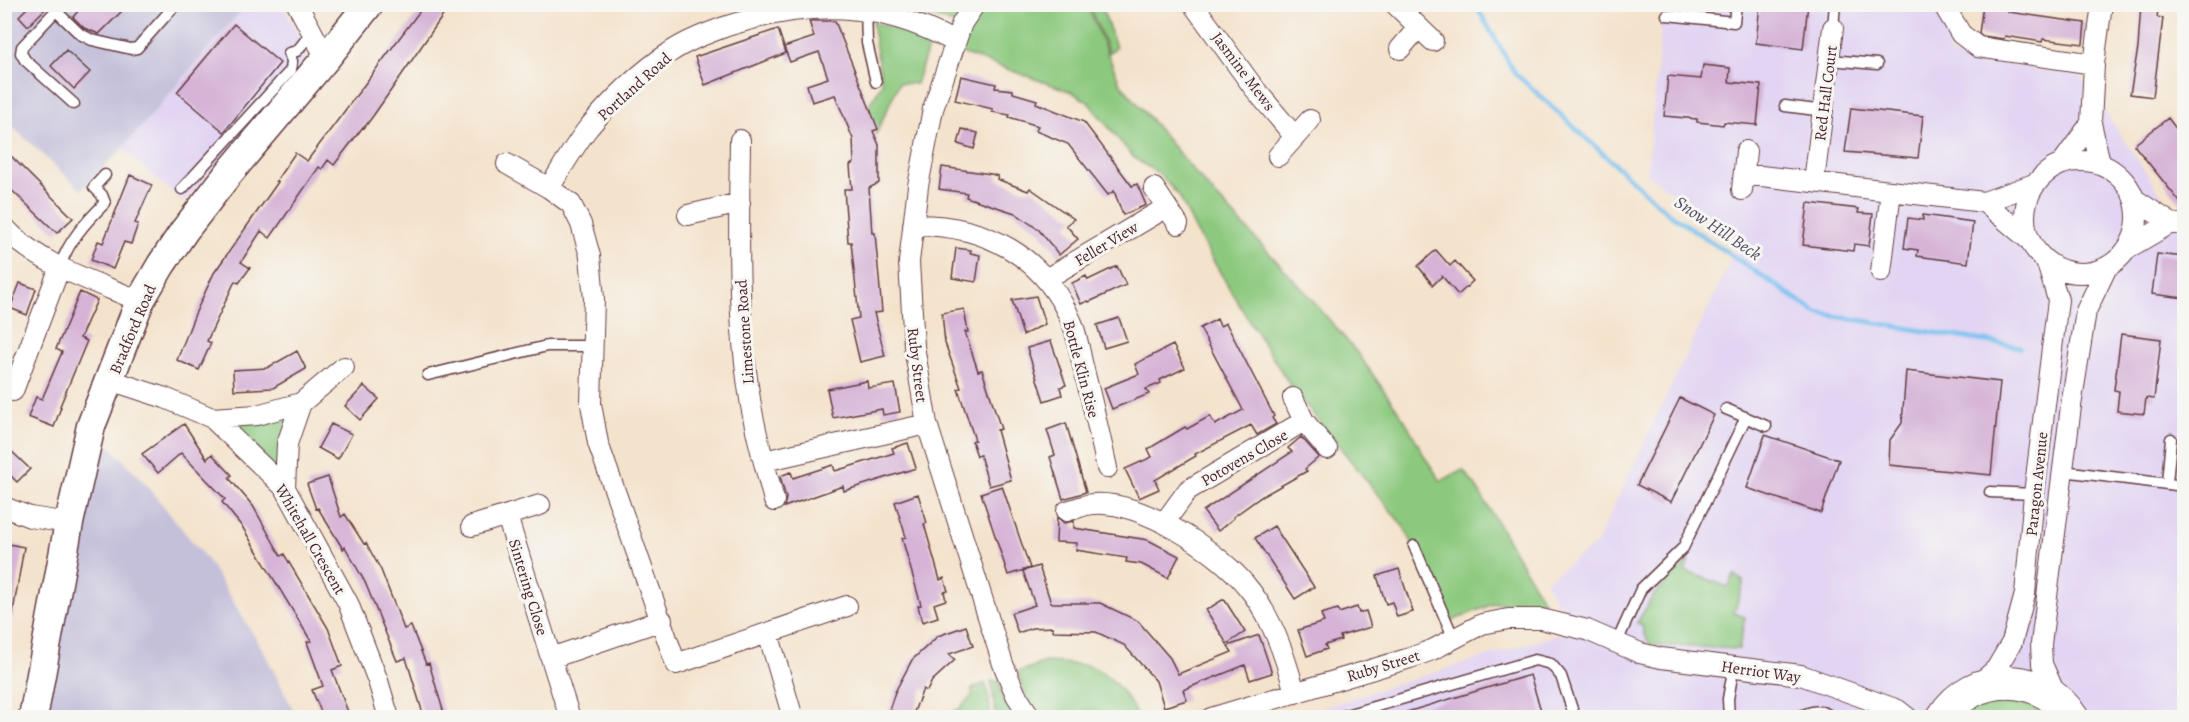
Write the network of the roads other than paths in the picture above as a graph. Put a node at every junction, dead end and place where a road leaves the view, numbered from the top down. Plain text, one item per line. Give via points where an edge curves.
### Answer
1 (176, 4) edge
2 (297, 4) edge
3 (369, 4) edge
4 (975, 4) edge
5 (1193, 4) edge
6 (1395, 4) edge
7 (1736, 4) edge
8 (1835, 4) edge
9 (1943, 4) edge
10 (2102, 4) edge
11 (868, 7) edge
12 (59, 8) edge
13 (1667, 15) dead end
14 (1418, 28) junction
15 (1833, 28) joint
16 (312, 32) junction
17 (1433, 41) dead end
18 (955, 42) junction
19 (1400, 49) dead end
20 (326, 58) junction
21 (1830, 60) junction
22 (1877, 64) dead end
23 (2094, 64) junction
24 (876, 82) dead end
25 (74, 104) dead end
26 (1785, 106) dead end
27 (1824, 111) junction
28 (1310, 120) dead end
29 (2091, 123) junction
30 (1295, 136) junction
31 (740, 140) dead end
32 (1746, 151) dead end
33 (1278, 156) dead end
34 (2062, 163) junction
35 (2100, 163) junction
36 (507, 164) dead end
37 (105, 175) dead end
38 (1814, 182) junction
39 (2034, 184) junction
40 (549, 188) junction
41 (182, 189) dead end
42 (1154, 189) dead end
43 (1891, 191) junction
44 (2134, 199) junction
45 (740, 202) junction
46 (1984, 202) junction
47 (1167, 207) junction
48 (687, 215) dead end
49 (1178, 224) dead end
50 (2178, 224) edge
51 (913, 225) junction
52 (4, 227) edge
53 (2028, 239) junction
54 (2128, 248) junction
55 (2047, 263) junction
56 (60, 267) junction
57 (2106, 267) junction
58 (1881, 272) dead end
59 (1046, 279) junction
60 (140, 301) junction
61 (593, 346) junction
62 (344, 367) dead end
63 (428, 375) dead end
64 (110, 380) junction
65 (13, 391) dead end
66 (1293, 398) dead end
67 (301, 403) junction
68 (1726, 409) dead end
69 (1746, 417) junction
70 (212, 418) junction
71 (1304, 422) junction
72 (927, 424) junction
73 (1766, 426) dead end
74 (2171, 439) dead end
75 (1327, 449) dead end
76 (764, 461) junction
77 (1107, 468) dead end
78 (2063, 471) junction
79 (2167, 483) junction
80 (2184, 486) edge
81 (285, 488) junction
82 (1990, 492) dead end
83 (2034, 494) junction
84 (774, 501) dead end
85 (540, 505) dead end
86 (4, 507) edge
87 (1067, 511) dead end
88 (507, 516) junction
89 (69, 523) junction
90 (1164, 523) junction
91 (472, 526) dead end
92 (1414, 546) dead end
93 (847, 606) dead end
94 (662, 620) junction
95 (1555, 621) joint
96 (768, 633) junction
97 (1454, 639) junction
98 (1617, 642) junction
99 (551, 658) junction
100 (1734, 666) junction
101 (1295, 693) junction
102 (1955, 705) edge
103 (2072, 710) edge
104 (1905, 715) edge
105 (33, 717) edge
106 (389, 717) edge
107 (570, 717) edge
108 (793, 717) edge
109 (1030, 717) edge
110 (1211, 717) edge
111 (1336, 717) edge
112 (1575, 717) edge
113 (1729, 717) edge
114 (1796, 717) edge
115 (1833, 717) edge

1 - 12 lane via 137,48 131,49 80,34
2 - 16 street
3 - 20 street, Bradford Road
4 - 18 street, Ruby Street
5 - 30 street, Jasmine Mews via 1254,88
6 - 14 street
7 - 13 lane via 1734,22
8 - 15 lane, Red Hall Court
9 - 23 street via 1960,34 1978,47
10 - 23 street
11 - 18 street, Portland Road via 913,21
11 - 24 lane via 867,43
11 - 40 street, Portland Road via 776,12 714,31 669,52 588,128
12 - 25 lane via 22,47 21,53
14 - 17 street
14 - 19 street
15 - 21 street, Red Hall Court
16 - 20 street
16 - 41 lane via 297,51 289,53 291,70
18 - 51 street, Ruby Street via 933,108
20 - 60 street, Bradford Road via 228,173
21 - 22 lane
21 - 27 street, Red Hall Court
23 - 29 street
26 - 27 lane
27 - 38 street, Red Hall Court
28 - 30 street
29 - 34 street
29 - 35 street
30 - 33 street
31 - 45 street, Limestone Road
32 - 38 street via 1743,182
34 - 35 street
34 - 39 street via 2046,171
35 - 44 street via 2127,184
36 - 40 street
37 - 56 lane via 94,187 105,203 80,227
38 - 43 street
39 - 46 street
39 - 53 street via 2026,201
40 - 61 street via 571,204 582,224 594,299
42 - 47 street
43 - 46 street
43 - 58 street
44 - 50 street
44 - 54 street via 2135,233
45 - 48 street
45 - 76 street, Limestone Road via 742,326 750,401
46 - 53 street
47 - 49 street
47 - 59 street, Feller View
50 - 54 street
51 - 59 street, Bottle Klin Rise via 934,224 981,234 1026,259
51 - 72 street, Ruby Street via 909,262 913,335
52 - 56 street via 34,253
53 - 55 street
54 - 57 street
55 - 57 street via 2076,273
55 - 83 street, Paragon Avenue via 2058,300
56 - 60 street
56 - 65 street
57 - 78 street, Paragon Avenue via 2086,311
59 - 77 street, Bottle Klin Rise via 1074,327
60 - 64 street, Bradford Road
61 - 63 lane via 547,346
61 - 94 street via 591,404 598,442
62 - 67 street
64 - 70 street, Whitehall Crescent
64 - 89 street, Bradford Road via 91,426
66 - 71 street, Potovens Close
67 - 70 street via 257,415
67 - 81 street via 287,444
68 - 69 lane
69 - 73 lane
69 - 98 lane via 1683,548 1641,589
70 - 81 street, Whitehall Crescent
71 - 75 street, Potovens Close
71 - 90 street, Potovens Close via 1188,490
72 - 76 street
72 - 109 street, Ruby Street via 1003,664
74 - 79 lane
76 - 84 street, Limestone Road
78 - 79 lane
78 - 103 street, Paragon Avenue via 2041,644 2042,664
79 - 80 lane
81 - 106 street, Whitehall Crescent via 348,603
82 - 83 lane
83 - 102 street, Paragon Avenue via 2025,594 2012,642 1996,669
85 - 88 street, Sintering Close
86 - 89 street via 30,517
87 - 90 street via 1093,504 1116,505
88 - 91 street, Sintering Close
88 - 99 street, Sintering Close
89 - 105 street, Bradford Road
90 - 101 street via 1199,543 1245,584 1275,635
92 - 97 lane
93 - 96 street
94 - 96 street via 676,664
94 - 99 street, Sintering Close
95 - 97 street, Ruby Street via 1508,619 1482,624
95 - 98 street, Herriot Way
96 - 108 street
97 - 101 street, Ruby Street via 1410,658
98 - 100 street, Herriot Way via 1661,658
99 - 107 street, Sintering Close
100 - 104 street, Herriot Way via 1801,675
100 - 113 lane
101 - 110 street, Ruby Street
102 - 103 highway via 2002,681 2022,682 2045,691
102 - 104 street, Herriot Way
111 - 112 lane via 1535,660 1551,664 1561,676
114 - 115 lane via 1816,711

